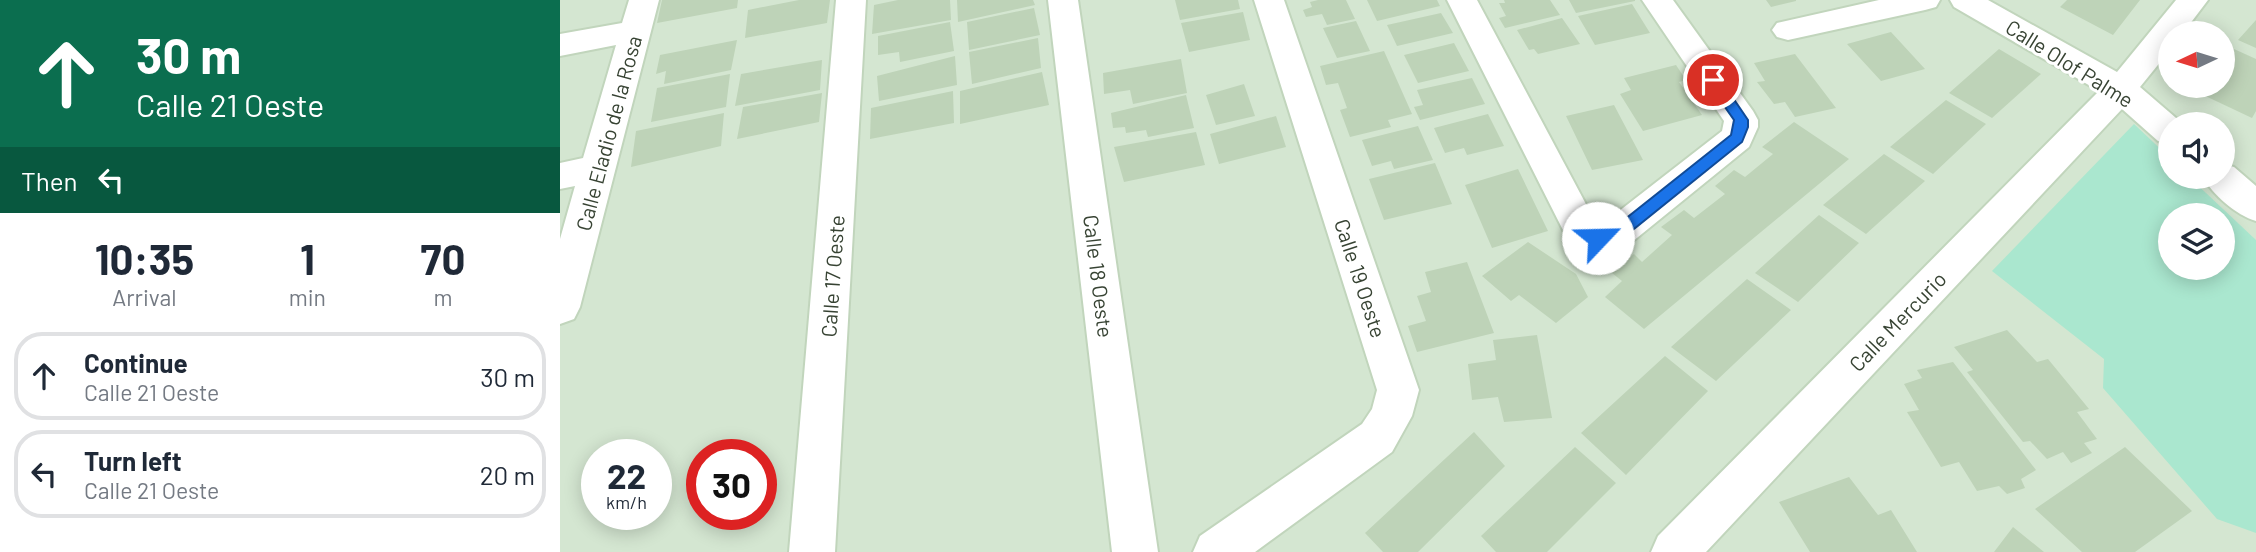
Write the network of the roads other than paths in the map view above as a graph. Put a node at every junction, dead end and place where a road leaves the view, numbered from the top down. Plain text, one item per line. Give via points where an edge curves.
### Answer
1 (851, 0) edge
2 (1063, 0) edge
3 (1269, 0) edge
4 (1462, 0) edge
5 (1657, 0) edge
6 (1925, 0) edge
7 (1965, 0) edge
8 (2193, 0) edge
9 (640, 16) edge
10 (1788, 30) dead end
11 (560, 45) edge
12 (2121, 89) junction
13 (2158, 121) edge
14 (598, 168) junction
15 (560, 176) edge
16 (2235, 189) edge
17 (2256, 207) edge
18 (560, 307) edge
19 (812, 552) edge
20 (1135, 552) edge
21 (1216, 552) edge
22 (1674, 552) edge

1 - 19 street, Calle 17 Oeste
2 - 20 street, Calle 18 Oeste
3 - 21 street, Calle 19 Oeste via 1398,390 1391,416 1377,438
4 - 5 street via 1583,234 1598,238 1614,236 1681,185 1737,138 1741,127 1741,120
6 - 10 street
7 - 12 street, Calle Olof Palme
8 - 12 street, Calle Mercurio
9 - 11 street
9 - 14 street, Calle Eladio de la Rosa
12 - 13 street, Calle Olof Palme
12 - 22 street, Calle Mercurio
14 - 15 street
14 - 18 street, Calle Eladio de la Rosa
16 - 17 street

